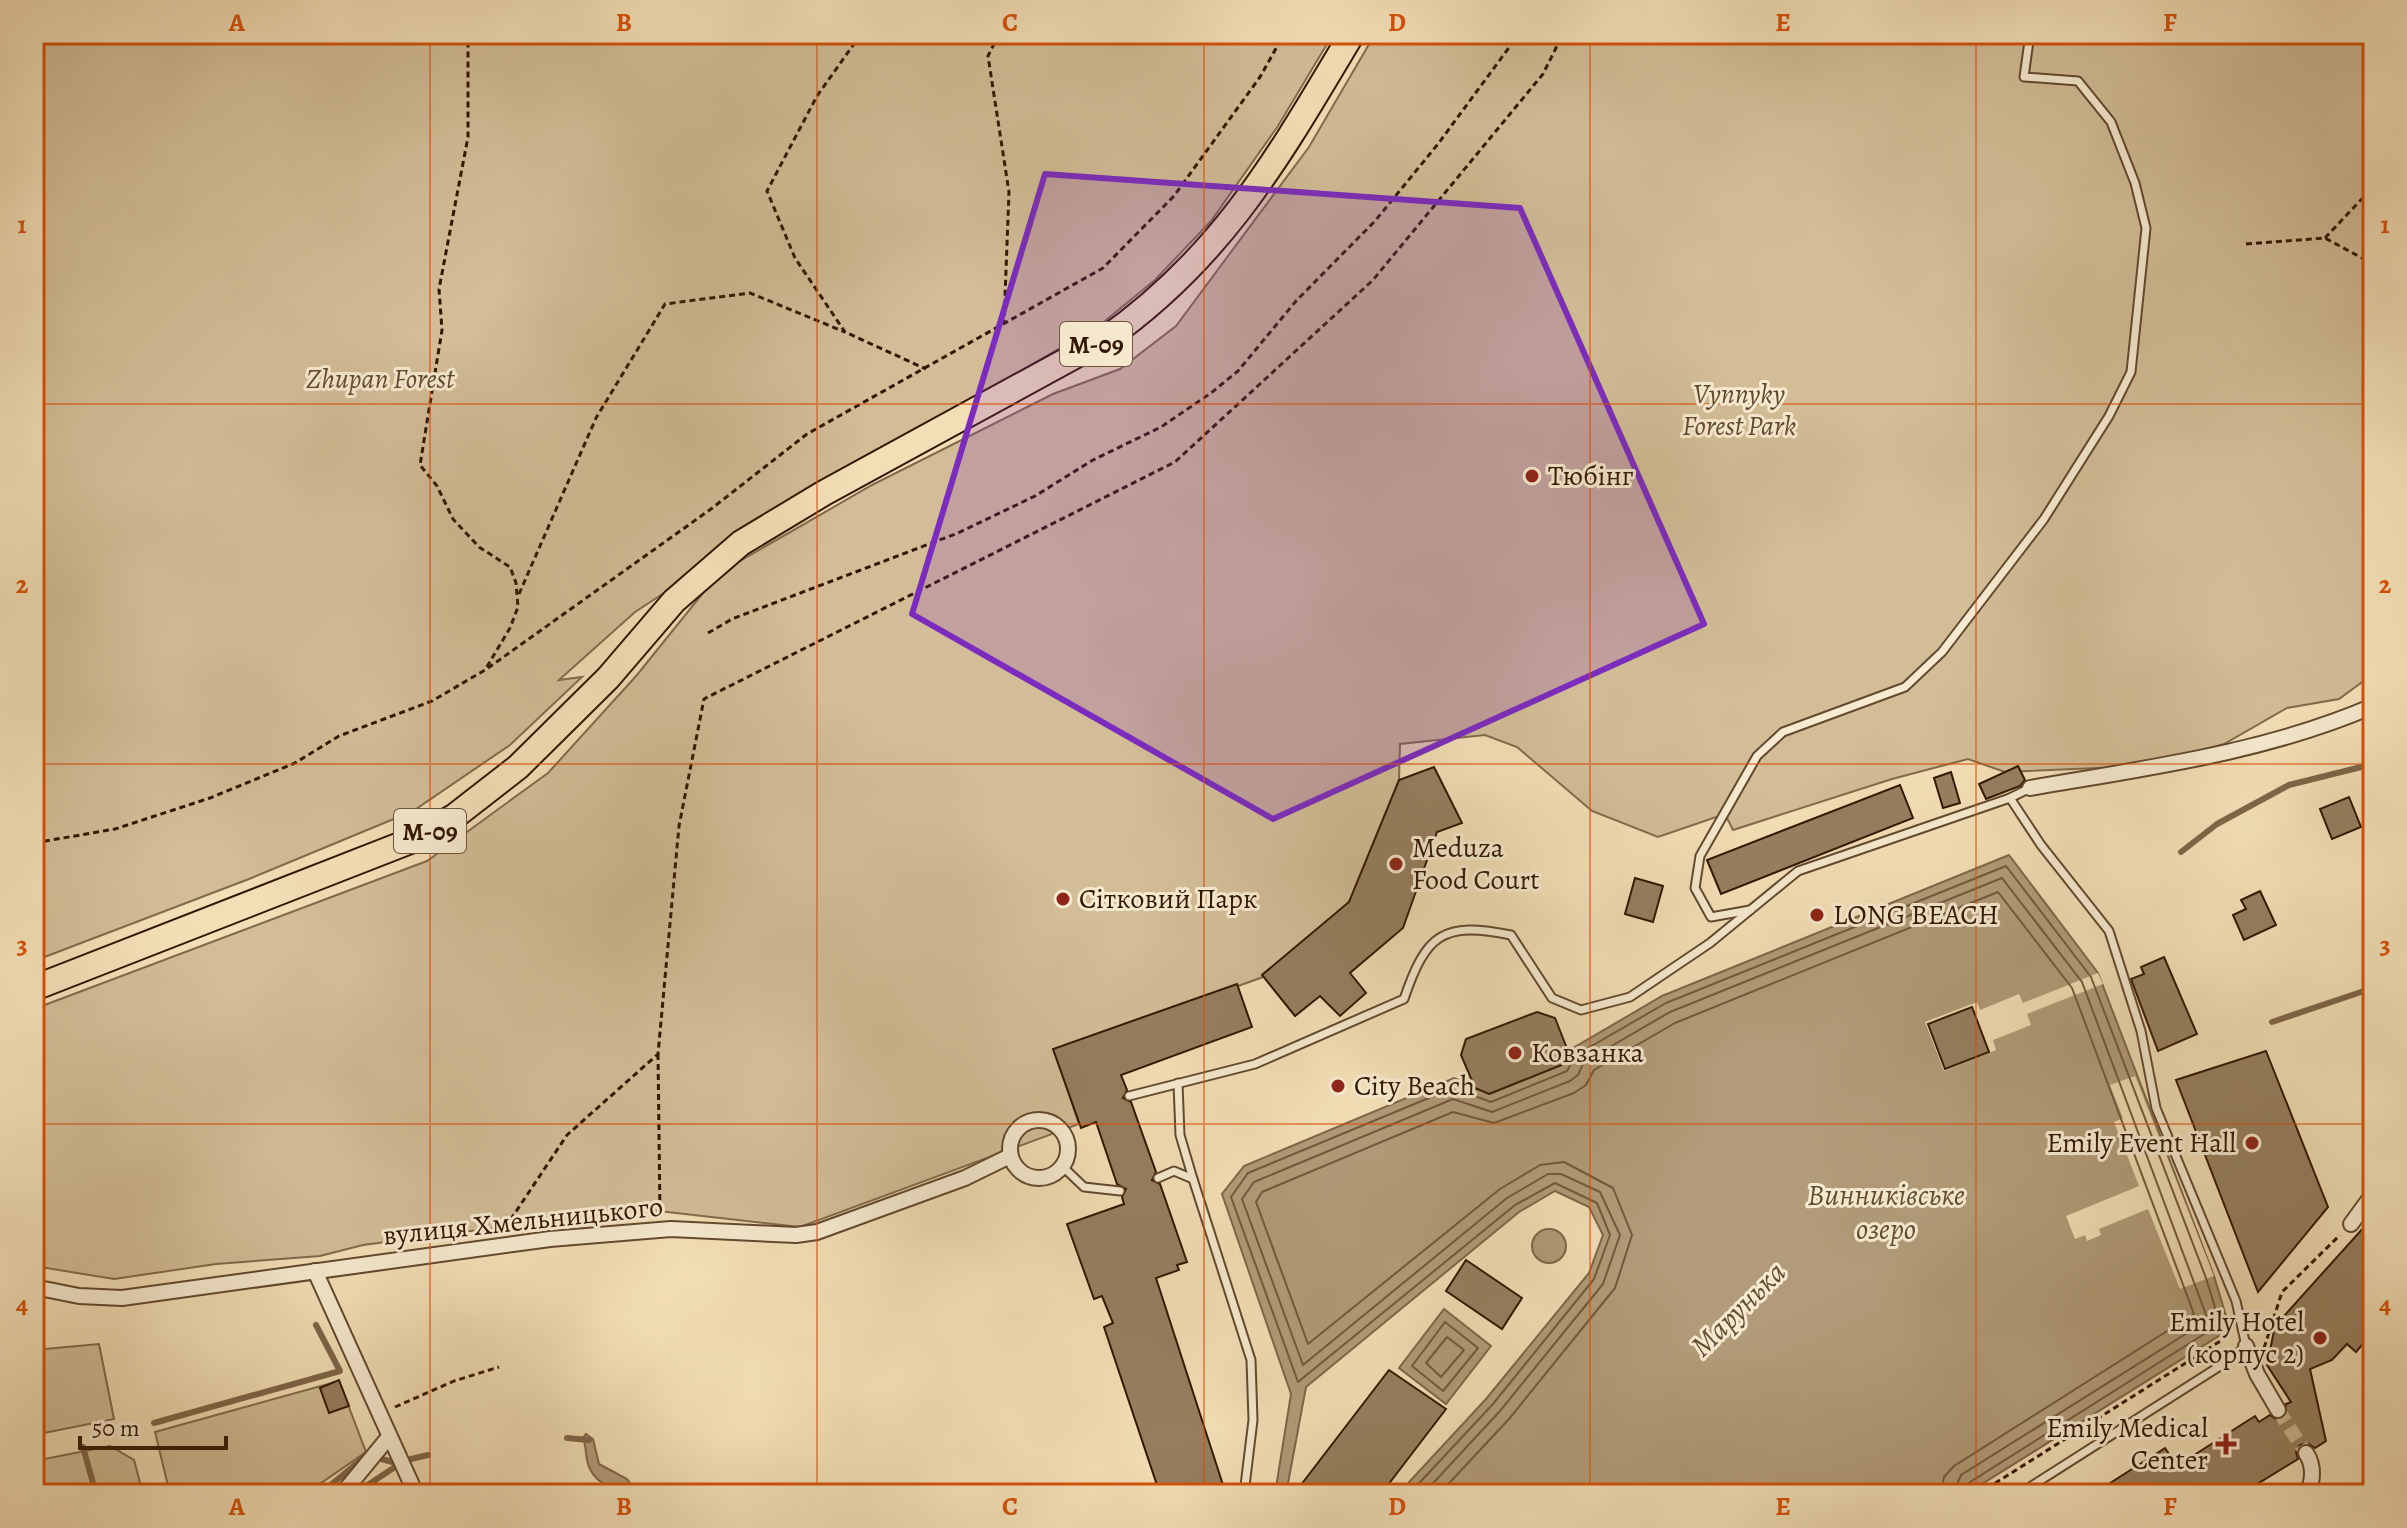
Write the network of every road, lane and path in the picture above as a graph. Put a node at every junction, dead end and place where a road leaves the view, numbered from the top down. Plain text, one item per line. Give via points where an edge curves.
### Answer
1 (468, 34) edge
2 (861, 34) edge
3 (999, 34) edge
4 (1284, 34) edge
5 (1352, 34) edge
6 (1519, 34) edge
7 (1563, 34) edge
8 (1592, 34) edge
9 (1640, 34) edge
10 (2030, 34) edge
11 (2373, 187) edge
12 (2325, 238) junction
13 (2246, 244) dead end
14 (2373, 264) edge
15 (1004, 323) junction
16 (845, 332) junction
17 (926, 369) junction
18 (517, 597) junction
19 (708, 633) dead end
20 (485, 670) junction
21 (2373, 706) edge
22 (2030, 788) joint
23 (2010, 798) junction
24 (34, 843) edge
25 (1752, 909) junction
26 (34, 988) edge
27 (658, 1054) junction
28 (1178, 1083) junction
29 (1129, 1096) dead end
30 (1010, 1156) junction
31 (1062, 1166) junction
32 (1158, 1178) dead end
33 (1193, 1179) junction
34 (1120, 1191) dead end
35 (2373, 1194) edge
36 (2351, 1224) joint
37 (660, 1230) junction
38 (492, 1247) junction
39 (315, 1271) junction
40 (34, 1287) edge
41 (2236, 1301) junction
42 (2246, 1346) junction
43 (499, 1367) dead end
44 (2257, 1374) junction
45 (2278, 1410) tunnel mouth
46 (376, 1413) junction
47 (388, 1438) junction
48 (2306, 1453) tunnel mouth
49 (342, 1494) edge
50 (416, 1494) edge
51 (1244, 1494) edge
52 (1978, 1494) edge
53 (2019, 1494) edge
54 (2306, 1494) edge

1 - 18 path via 468,137 439,289 442,330 420,465 453,519 479,547 510,567
2 - 16 path via 817,96 767,191 795,258
3 - 15 path via 988,56 1009,192
4 - 15 path via 1260,77 1174,196 1103,268
5 - 26 main road, М-09 via 1255,192 1182,279 1104,340 741,543 674,601 608,678 518,767 455,816 418,838
6 - 19 path via 1375,221 1296,301 1238,371 1211,393 1161,427 958,533 732,619
7 - 27 path via 1543,74 1373,280 1175,462 704,699 679,826
8 - 9 path via 1606,42
10 - 25 lane via 2024,77 2078,81 2111,122 2135,183 2146,228 2131,372 2044,519 1942,652 1905,687 1783,732 1757,756 1700,856 1695,888 1711,917
11 - 12 path
12 - 13 path
12 - 14 path
15 - 17 path
16 - 17 path
16 - 18 path via 750,293 665,304 596,418
17 - 20 path via 807,434
18 - 20 path via 510,628
20 - 24 path via 432,701 339,736 295,763 210,798 115,829
21 - 22 street via 2324,727 2182,763
22 - 23 lane
23 - 25 lane via 1798,871
23 - 41 lane via 2109,931 2141,1031 2156,1108
25 - 28 lane via 1630,997 1581,1010 1552,998 1511,935 1466,929 1445,933 1417,960 1404,999 1255,1064
27 - 37 path
27 - 38 path via 567,1135
28 - 29 lane
28 - 33 lane via 1180,1135
30 - 31 street via 1030,1176 1048,1176
30 - 31 street via 1011,1140 1022,1126 1048,1121 1066,1140
30 - 37 street, вулиця Хмельницького via 817,1232
31 - 34 lane via 1084,1187
32 - 33 lane via 1174,1171
33 - 51 lane via 1251,1360 1253,1420
35 - 36 street
36 - 44 path via 2282,1292
37 - 38 street, вулиця Хмельницького
38 - 39 street, вулиця Хмельницького
39 - 40 street, вулиця Хмельницького via 122,1298
39 - 46 street
41 - 42 lane
41 - 52 path via 2234,1332
42 - 44 street
42 - 53 lane
43 - 46 path
44 - 45 street
46 - 47 street
47 - 49 street
47 - 50 street
48 - 54 street via 2312,1462

